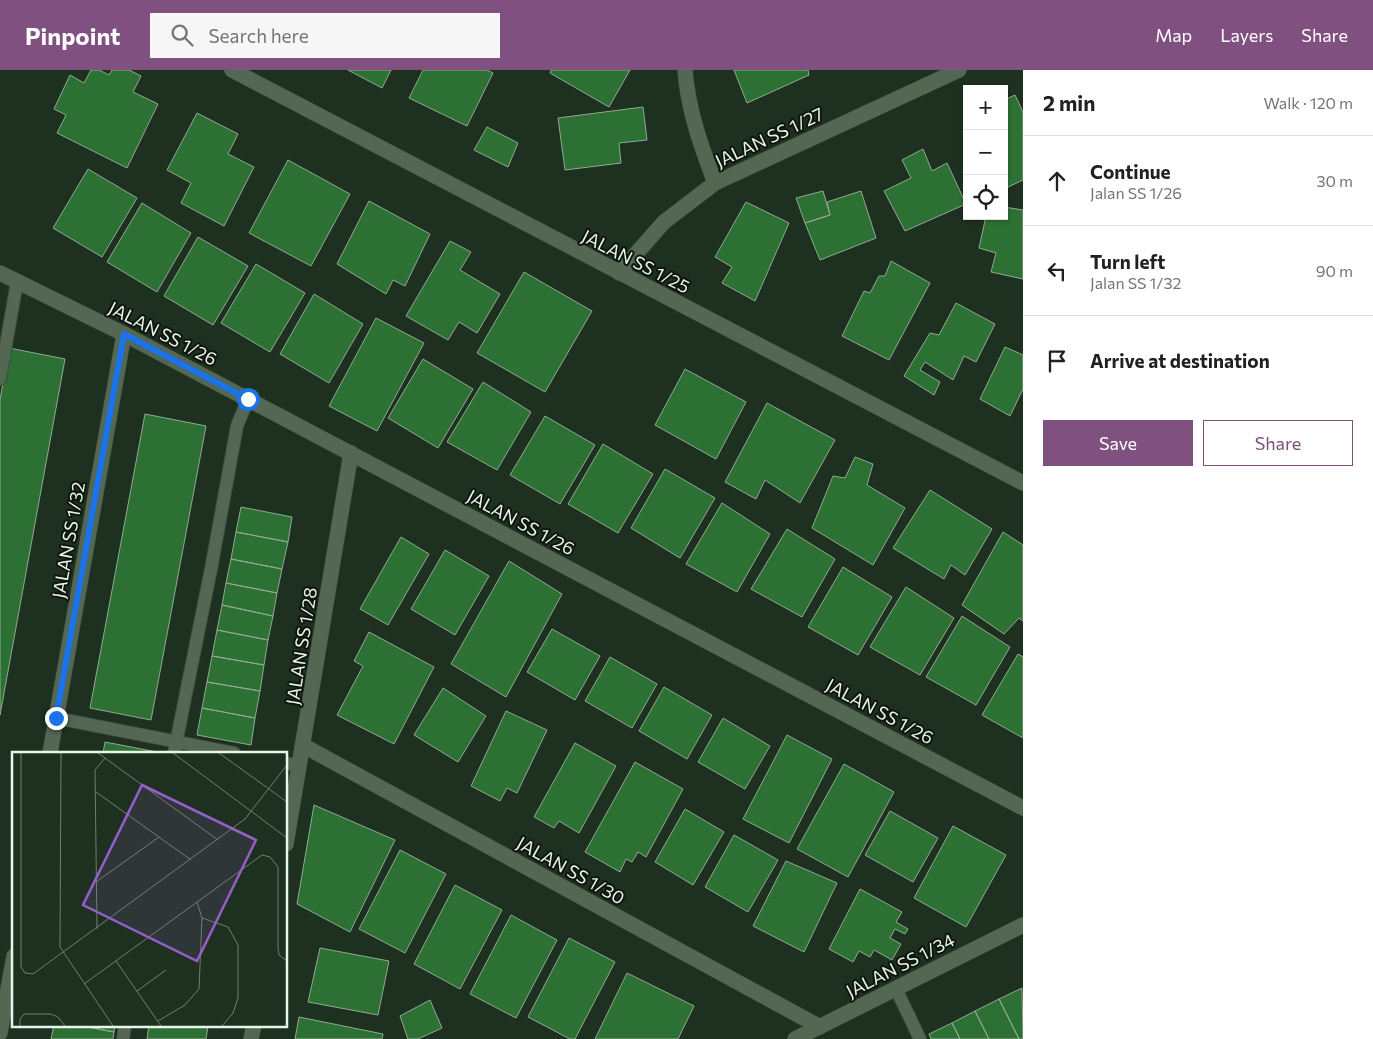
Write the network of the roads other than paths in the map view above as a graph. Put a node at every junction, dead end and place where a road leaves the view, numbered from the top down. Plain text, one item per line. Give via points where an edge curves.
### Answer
1 (232, 70) edge
2 (685, 70) edge
3 (959, 70) edge
4 (715, 183) junction
5 (0, 273) edge
6 (619, 273) junction
7 (18, 282) junction
8 (124, 334) junction
9 (0, 379) edge
10 (248, 399) junction
11 (351, 453) junction
12 (1023, 483) edge
13 (56, 718) junction
14 (304, 746) junction
15 (175, 747) edge
16 (50, 752) edge
17 (224, 752) edge
18 (293, 764) edge
19 (1023, 808) edge
20 (288, 821) edge
21 (1023, 925) edge
22 (12, 967) edge
23 (896, 989) junction
24 (125, 1026) edge
25 (254, 1026) edge
26 (820, 1027) junction
27 (0, 1033) edge
28 (123, 1039) edge
29 (251, 1039) edge
30 (795, 1039) edge
31 (920, 1039) edge

1 - 6 street, JALAN SS 1/25
2 - 4 street via 697,135
3 - 4 street, JALAN SS 1/27
4 - 6 street, JALAN SS 1/27 via 664,222
5 - 7 street, JALAN SS 1/26
6 - 12 street, JALAN SS 1/25
7 - 8 street, JALAN SS 1/26
7 - 9 lane
8 - 10 street, JALAN SS 1/26
8 - 13 street, JALAN SS 1/32
10 - 11 street, JALAN SS 1/26
10 - 15 lane via 237,426
11 - 14 street, JALAN SS 1/28
11 - 19 street, JALAN SS 1/26
13 - 15 lane
13 - 16 street, JALAN SS 1/32
14 - 18 street, JALAN SS 1/28
14 - 26 street, JALAN SS 1/30
15 - 17 lane
18 - 20 street, JALAN SS 1/28
21 - 23 street, JALAN SS 1/34
22 - 27 street
23 - 26 street, JALAN SS 1/34
23 - 31 lane
24 - 28 lane
25 - 29 street
26 - 30 street, JALAN SS 1/34

